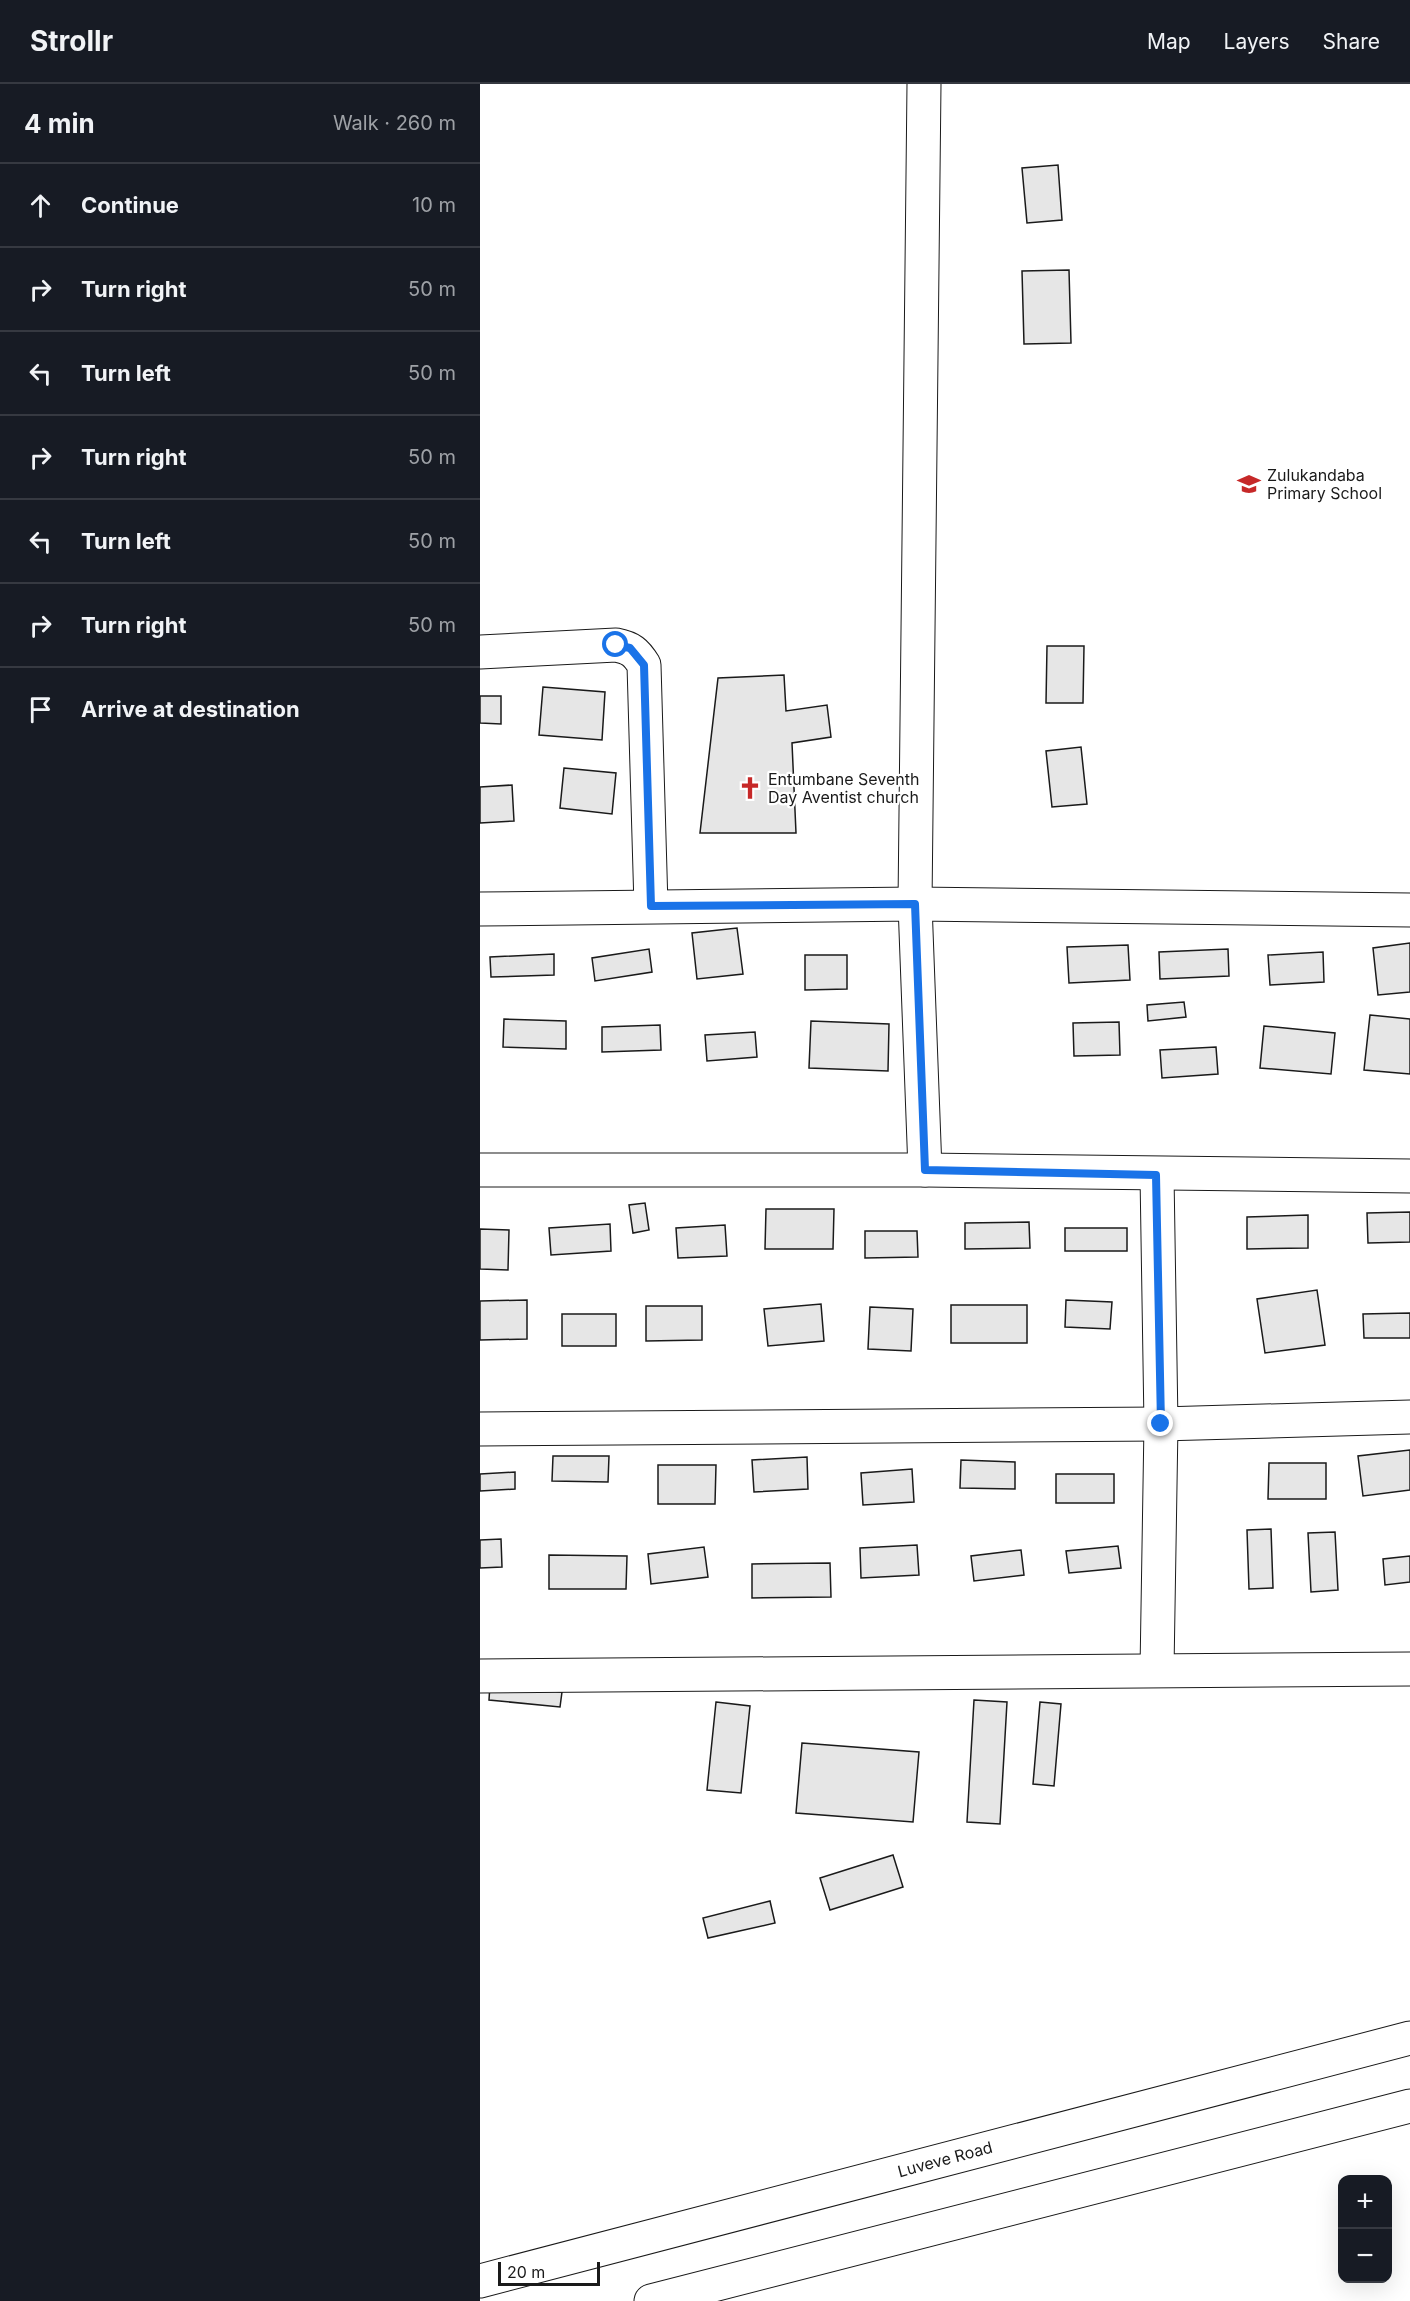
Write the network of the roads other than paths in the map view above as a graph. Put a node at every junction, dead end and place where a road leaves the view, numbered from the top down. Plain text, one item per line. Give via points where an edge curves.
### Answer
1 (924, 84) edge
2 (480, 652) edge
3 (915, 904) junction
4 (651, 906) junction
5 (480, 909) edge
6 (1410, 910) edge
7 (480, 1170) edge
8 (925, 1170) junction
9 (1156, 1175) junction
10 (1410, 1176) edge
11 (1410, 1417) edge
12 (1161, 1424) junction
13 (480, 1429) edge
14 (1157, 1670) junction
15 (1410, 1670) edge
16 (480, 1676) edge
17 (1410, 2038) edge
18 (1410, 2106) edge
19 (480, 2281) edge
20 (651, 2301) edge

1 - 3 street
2 - 4 street via 616,645 630,648 638,655 644,665
3 - 4 street
3 - 6 street
3 - 8 street
4 - 5 street
7 - 8 street
8 - 9 street
9 - 10 street
9 - 12 street
11 - 12 street
12 - 13 street
12 - 14 street
14 - 15 street
14 - 16 street
17 - 19 street, Luveve Road
18 - 20 street

